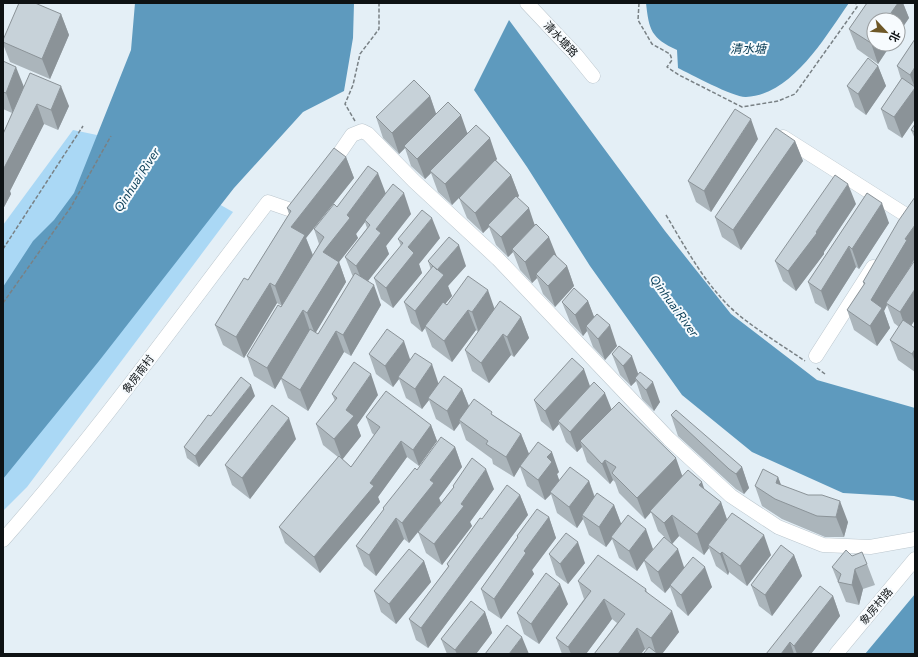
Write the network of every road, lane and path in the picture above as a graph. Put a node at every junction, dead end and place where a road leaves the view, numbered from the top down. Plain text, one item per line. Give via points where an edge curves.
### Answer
1 (379, 3) edge
2 (527, 3) edge
3 (639, 3) edge
4 (856, 3) edge
5 (593, 76) dead end
6 (83, 126) dead end
7 (362, 131) junction
8 (774, 132) edge
9 (111, 136) dead end
10 (321, 180) edge
11 (312, 193) edge
12 (666, 215) dead end
13 (898, 228) edge
14 (3, 249) edge
15 (881, 254) edge
16 (3, 303) edge
17 (813, 362) junction
18 (825, 374) dead end
19 (915, 539) edge
20 (3, 540) edge
21 (915, 559) edge
22 (836, 654) edge

1 - 7 path via 379,29 360,54 353,85 345,104
2 - 5 street, 清水塘路
3 - 4 path via 638,20 652,44 670,54 672,60 667,67 742,107 778,101 795,94 857,7
6 - 14 path
7 - 10 street via 352,135
7 - 19 street via 498,259 669,439 731,496 778,527 823,546 870,547
8 - 13 street via 909,210
9 - 16 path via 71,207
11 - 20 street, 象房南村 via 303,205 294,211 268,202 122,396 53,483
12 - 17 path via 712,287 739,315
15 - 17 street
17 - 18 path
21 - 22 street, 象房村路

